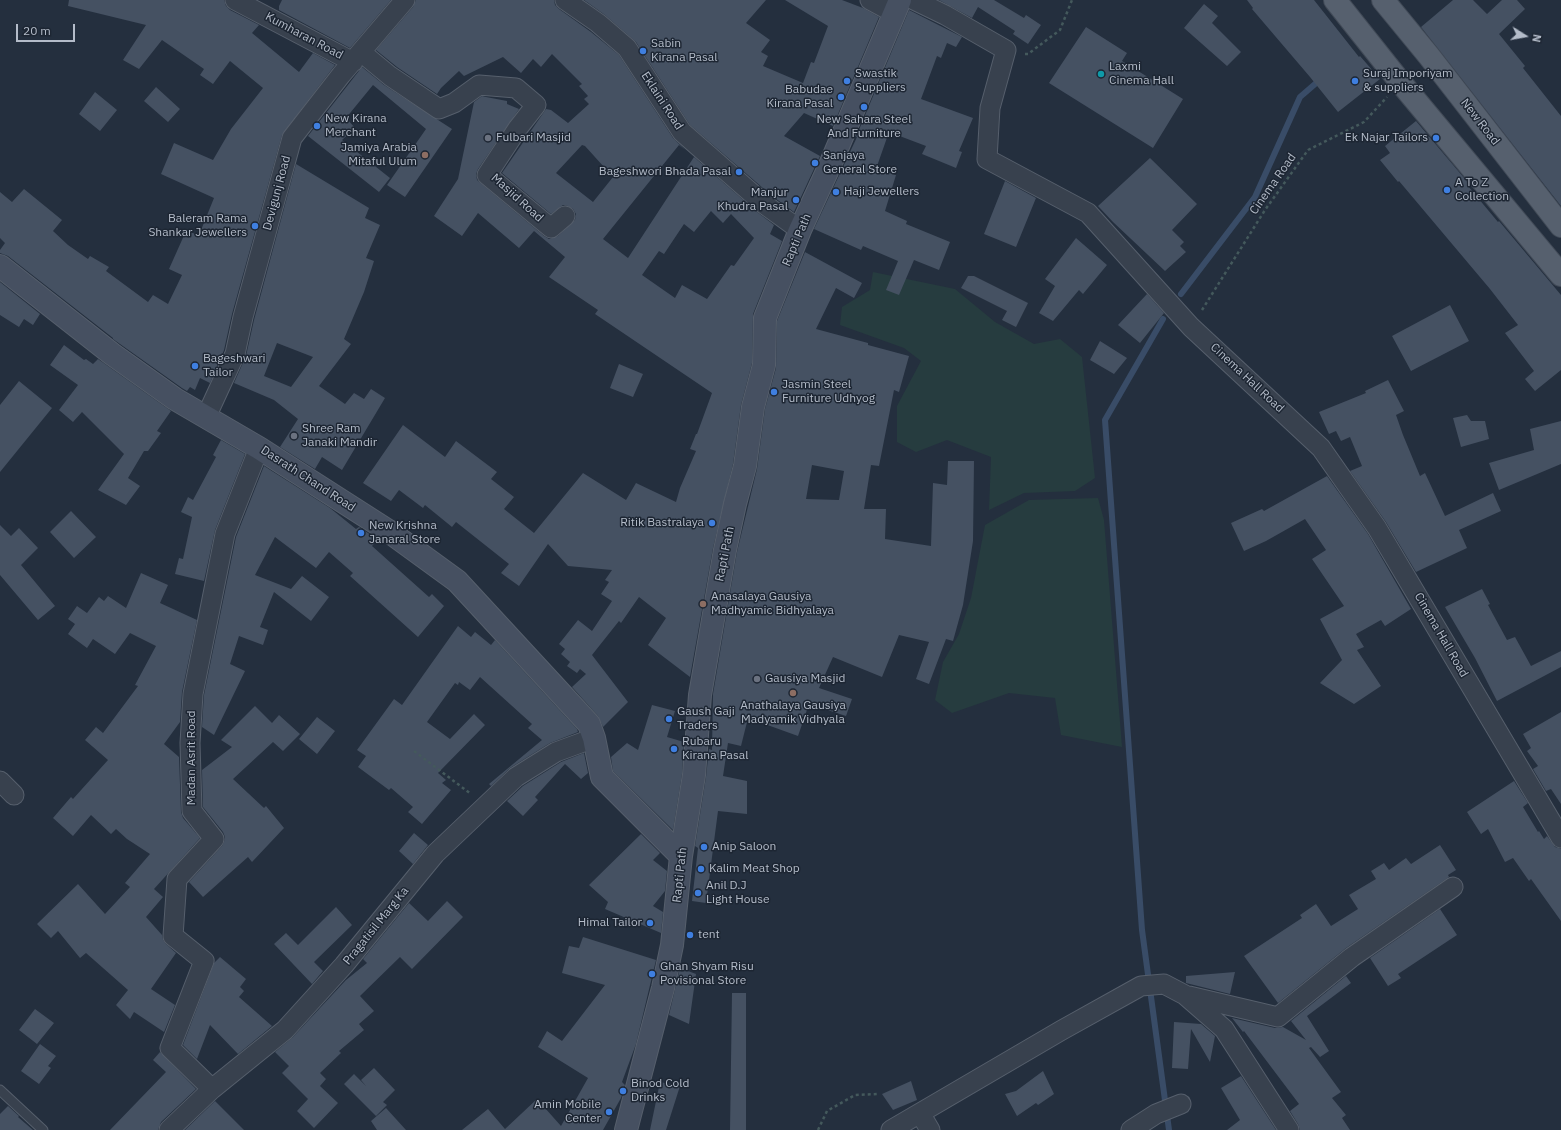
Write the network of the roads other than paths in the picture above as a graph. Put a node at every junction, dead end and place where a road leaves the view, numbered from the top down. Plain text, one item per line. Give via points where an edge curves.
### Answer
1 (235, 0) edge
2 (405, 0) edge
3 (565, 0) edge
4 (870, 0) edge
5 (914, 0) edge
6 (1335, 0) edge
7 (1383, 0) edge
8 (897, 6) edge
9 (357, 57) junction
10 (565, 216) dead end
11 (1561, 226) edge
12 (800, 230) junction
13 (0, 266) edge
14 (1561, 275) edge
15 (206, 417) junction
16 (259, 448) junction
17 (594, 738) junction
18 (0, 781) edge
19 (14, 795) dead end
20 (1561, 838) edge
21 (681, 856) junction
22 (1453, 886) dead end
23 (1185, 995) junction
24 (212, 1089) junction
25 (0, 1090) edge
26 (1181, 1104) dead end
27 (920, 1113) junction
28 (42, 1130) edge
29 (169, 1130) edge
30 (626, 1130) edge
31 (891, 1130) edge
32 (930, 1130) edge
33 (1131, 1130) edge
34 (1289, 1130) edge

1 - 9 street, Kumharan Road
2 - 9 street, Devigunj Road
3 - 12 street, Eklaini Road via 598,23 627,48 682,132 764,204
4 - 8 street
5 - 20 street, Cinema Hall Road via 946,15 1006,50 990,108 987,159 1088,213 1191,327 1321,448 1385,541
6 - 14 main road
7 - 11 main road, New Road
8 - 12 main road, Rapti Path
9 - 10 street, Masjid Road via 438,109 454,103 479,86 516,88 536,105 487,174 551,228
9 - 15 street, Devigunj Road via 292,138 235,354
12 - 21 main road, Rapti Path via 765,318 764,365 753,407 745,466 725,550 700,695 694,775
13 - 15 main road, Dasrath Chand Road via 112,354 175,399
15 - 16 main road, Dasrath Chand Road
16 - 17 main road, Dasrath Chand Road via 387,530 457,581 589,724
16 - 24 street, Madan Asrit Road via 225,534 193,694 190,743 192,811 214,839 177,879 173,936 204,960 170,1048
17 - 21 main road, Dasrath Chand Road via 602,777
17 - 24 street, Pragatisil Marg Ka via 556,752 516,777 435,854 344,965 286,1030
18 - 19 street
21 - 30 main road, Rapti Path via 672,945
22 - 23 street via 1352,957 1278,1017
23 - 27 street via 1164,984 1141,986
23 - 34 street via 1224,1028
24 - 29 street, Pragatisil Marg Ka
25 - 28 lane
26 - 33 street via 1156,1114
27 - 31 street
27 - 32 street

